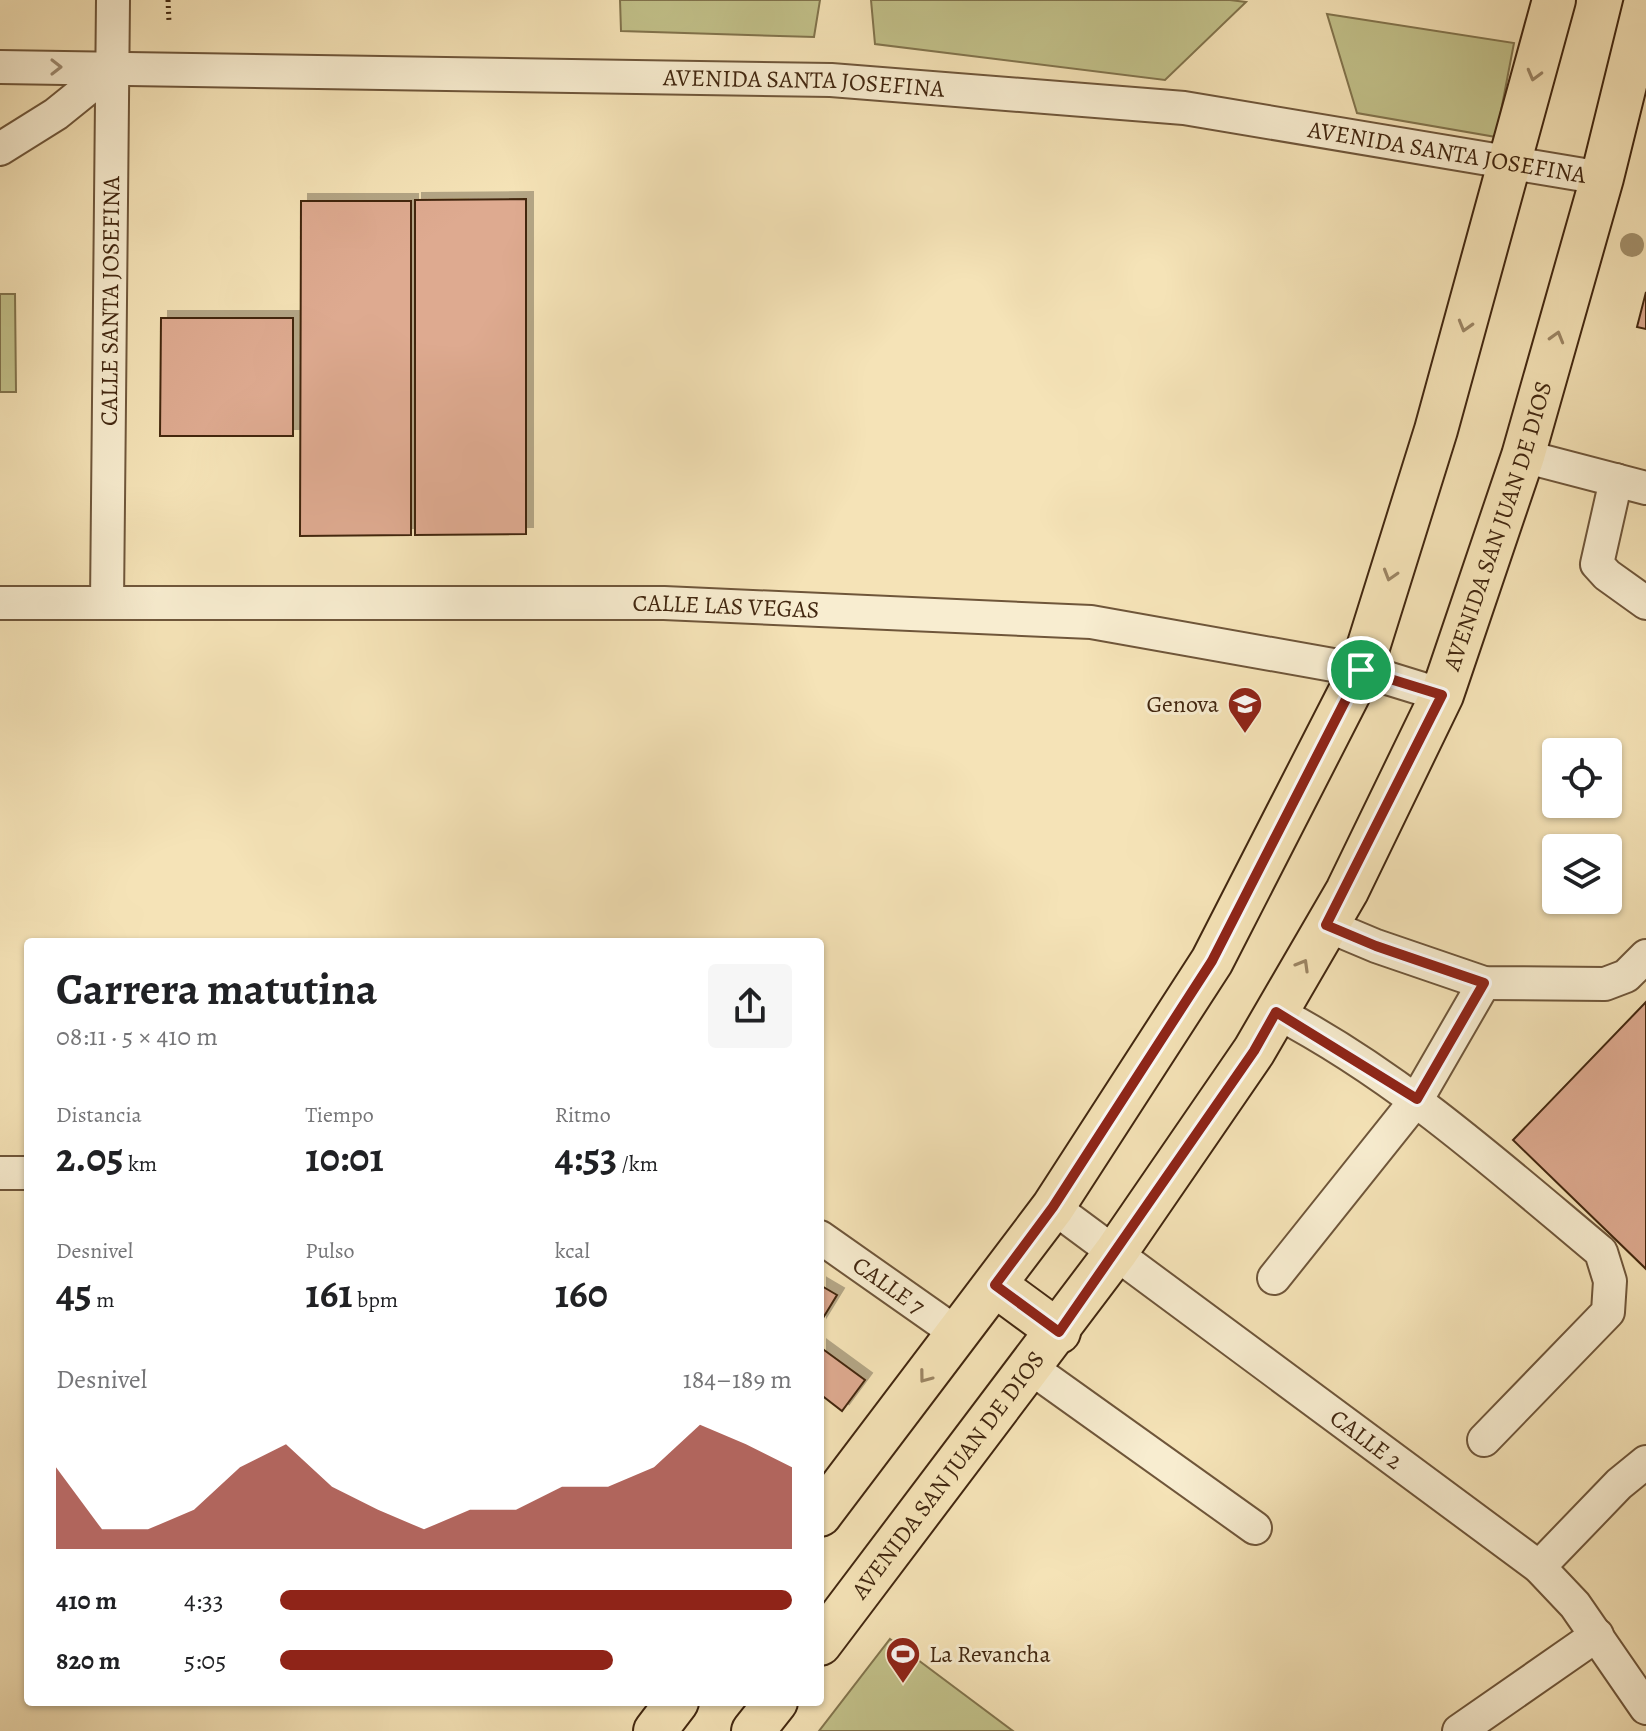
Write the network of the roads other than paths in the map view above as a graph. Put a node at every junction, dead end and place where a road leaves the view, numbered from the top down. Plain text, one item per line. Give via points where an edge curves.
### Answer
1 (113, 0) edge
2 (1554, 0) edge
3 (1646, 0) edge
4 (0, 67) edge
5 (113, 68) junction
6 (0, 149) edge
7 (1511, 161) junction
8 (1602, 178) junction
9 (1523, 456) junction
10 (1631, 484) edge
11 (0, 603) edge
12 (107, 603) junction
13 (1646, 603) edge
14 (1361, 670) junction
15 (1442, 695) junction
16 (1326, 925) junction
17 (1646, 956) edge
18 (1484, 983) junction
19 (1276, 1012) junction
20 (1417, 1099) junction
21 (0, 1173) edge
22 (24, 1173) edge
23 (1053, 1207) junction
24 (824, 1240) edge
25 (1116, 1252) junction
26 (1274, 1278) dead end
27 (995, 1285) junction
28 (1059, 1332) junction
29 (958, 1334) junction
30 (1031, 1368) junction
31 (1484, 1440) dead end
32 (1646, 1462) edge
33 (824, 1510) edge
34 (1255, 1528) dead end
35 (1539, 1567) junction
36 (1597, 1635) junction
37 (824, 1639) edge
38 (674, 1706) edge
39 (773, 1706) edge
40 (1646, 1708) edge
41 (655, 1731) edge
42 (753, 1731) edge
43 (1459, 1731) edge

1 - 5 street, CALLE SANTA JOSEFINA
2 -> 7 main road
3 - 8 main road, AVENIDA SAN JUAN DE DIOS
4 -> 5 street, AVENIDA SANTA JOSEFINA
5 - 6 street via 56,114
5 - 7 street, AVENIDA SANTA JOSEFINA via 831,80 1184,108
5 - 12 street, CALLE SANTA JOSEFINA
7 - 8 street, AVENIDA SANTA JOSEFINA
7 -> 14 main road via 1436,430
9 -> 8 main road, AVENIDA SAN JUAN DE DIOS
9 - 10 street
9 - 15 main road, AVENIDA SAN JUAN DE DIOS
10 - 13 street via 1597,564
11 - 12 street, CALLE LAS VEGAS
12 - 14 street, CALLE LAS VEGAS via 664,603 1091,622
14 - 15 street, CALLE LAS VEGAS
14 - 23 main road via 1212,961
15 - 16 main road, AVENIDA SAN JUAN DE DIOS
16 - 18 street
19 -> 16 main road, AVENIDA SAN JUAN DE DIOS
17 - 18 street via 1626,976 1605,984
18 - 20 street
19 - 20 street
19 - 25 main road, AVENIDA SAN JUAN DE DIOS
20 - 26 street
20 - 31 street via 1601,1252 1610,1281 1608,1312
21 - 22 street
23 - 25 street, CALLE 2
23 - 27 main road
24 - 29 street, CALLE 7
25 - 28 main road, AVENIDA SAN JUAN DE DIOS
25 - 35 street, CALLE 2
27 - 28 main road
27 - 29 main road
28 - 30 main road, AVENIDA SAN JUAN DE DIOS
29 -> 33 main road
30 - 34 street
30 - 37 main road, AVENIDA SAN JUAN DE DIOS
32 - 35 street
35 - 36 street, CALLE 2
36 - 40 street, CALLE 2
36 - 43 street
38 - 41 main road
39 - 42 main road

